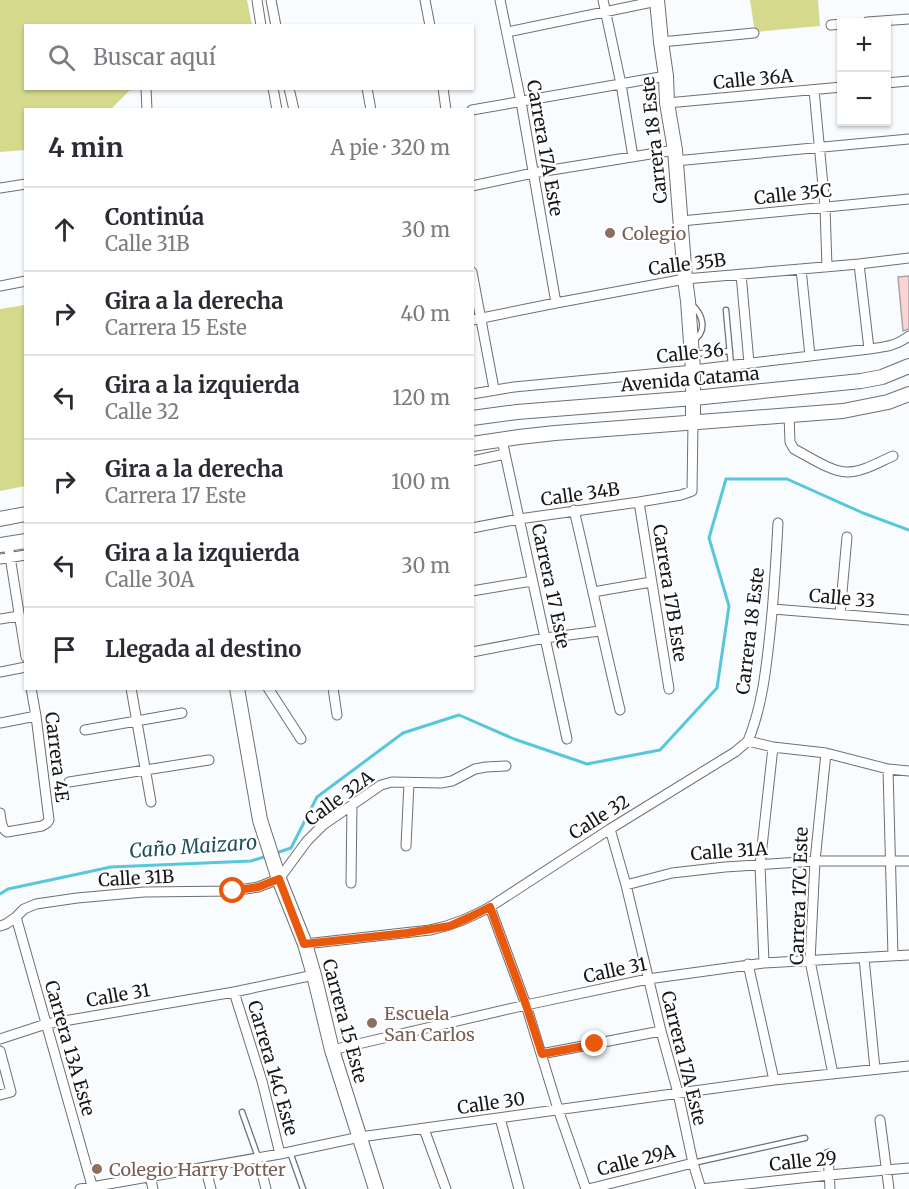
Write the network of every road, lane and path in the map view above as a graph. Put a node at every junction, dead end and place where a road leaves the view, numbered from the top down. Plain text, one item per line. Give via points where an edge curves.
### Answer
1 (257, 0) edge
2 (272, 0) edge
3 (425, 0) edge
4 (500, 0) edge
5 (603, 0) edge
6 (657, 1) edge
7 (606, 12) junction
8 (909, 19) edge
9 (891, 20) edge
10 (261, 24) edge
11 (276, 24) edge
12 (430, 24) edge
13 (837, 24) edge
14 (831, 25) dead end
15 (507, 32) junction
16 (754, 33) dead end
17 (661, 42) junction
18 (666, 75) junction
19 (909, 81) edge
20 (891, 83) edge
21 (621, 84) junction
22 (837, 88) edge
23 (146, 90) edge
24 (273, 90) edge
25 (289, 90) edge
26 (367, 90) edge
27 (443, 90) edge
28 (814, 90) junction
29 (521, 102) junction
30 (668, 103) junction
31 (147, 108) edge
32 (277, 108) edge
33 (294, 108) edge
34 (371, 108) edge
35 (446, 108) edge
36 (474, 110) edge
37 (909, 139) edge
38 (819, 148) junction
39 (675, 156) junction
40 (633, 157) junction
41 (533, 173) junction
42 (24, 184) edge
43 (474, 186) edge
44 (0, 188) edge
45 (909, 199) edge
46 (825, 207) junction
47 (681, 221) junction
48 (909, 258) edge
49 (859, 264) junction
50 (827, 267) junction
51 (801, 269) junction
52 (741, 274) junction
53 (685, 279) junction
54 (24, 281) edge
55 (0, 286) edge
56 (474, 296) edge
57 (556, 303) junction
58 (726, 310) dead end
59 (476, 319) edge
60 (909, 336) edge
61 (691, 348) junction
62 (869, 349) junction
63 (730, 351) junction
64 (810, 356) junction
65 (749, 363) junction
66 (731, 365) junction
67 (909, 366) edge
68 (693, 370) junction
69 (494, 389) junction
70 (474, 394) edge
71 (909, 394) edge
72 (693, 398) junction
73 (789, 415) junction
74 (474, 418) edge
75 (693, 423) junction
76 (474, 444) edge
77 (504, 447) junction
78 (893, 456) dead end
79 (474, 460) edge
80 (692, 491) joint
81 (639, 502) junction
82 (574, 510) junction
83 (24, 514) edge
84 (0, 519) edge
85 (519, 519) junction
86 (778, 523) dead end
87 (474, 528) edge
88 (847, 537) dead end
89 (24, 542) edge
90 (6, 549) edge
91 (24, 554) edge
92 (0, 559) edge
93 (532, 581) junction
94 (651, 582) junction
95 (474, 591) edge
96 (593, 592) junction
97 (772, 609) junction
98 (840, 614) junction
99 (19, 616) junction
100 (0, 619) edge
101 (909, 620) edge
102 (600, 631) junction
103 (545, 638) junction
104 (24, 645) edge
105 (474, 652) edge
106 (24, 667) edge
107 (0, 672) edge
108 (669, 689) dead end
109 (31, 690) edge
110 (131, 690) edge
111 (237, 690) edge
112 (269, 690) edge
113 (333, 690) edge
114 (620, 710) dead end
115 (182, 713) dead end
116 (337, 715) dead end
117 (36, 716) junction
118 (136, 720) junction
119 (0, 723) edge
120 (85, 729) dead end
121 (301, 740) dead end
122 (567, 740) dead end
123 (748, 741) junction
124 (773, 747) junction
125 (826, 753) junction
126 (209, 760) dead end
127 (506, 766) dead end
128 (888, 769) junction
129 (146, 770) junction
130 (909, 771) edge
131 (69, 782) dead end
132 (409, 783) junction
133 (151, 801) dead end
134 (352, 805) junction
135 (0, 813) edge
136 (610, 830) junction
137 (406, 846) dead end
138 (815, 861) junction
139 (909, 861) edge
140 (891, 862) junction
141 (760, 865) junction
142 (279, 879) junction
143 (351, 883) dead end
144 (626, 885) junction
145 (490, 907) junction
146 (16, 917) junction
147 (0, 926) edge
148 (304, 944) junction
149 (909, 955) edge
150 (893, 956) junction
151 (864, 958) junction
152 (810, 961) junction
153 (764, 963) junction
154 (748, 964) junction
155 (314, 975) junction
156 (648, 979) junction
157 (234, 992) junction
158 (526, 1005) junction
159 (46, 1024) junction
160 (661, 1031) junction
161 (0, 1039) edge
162 (332, 1050) junction
163 (0, 1051) edge
164 (542, 1054) junction
165 (909, 1066) edge
166 (875, 1070) junction
167 (832, 1074) junction
168 (774, 1080) junction
169 (678, 1094) junction
170 (0, 1095) edge
171 (558, 1109) junction
172 (242, 1112) dead end
173 (500, 1118) junction
174 (880, 1120) dead end
175 (424, 1129) junction
176 (360, 1137) junction
177 (805, 1138) dead end
178 (285, 1153) junction
179 (828, 1154) dead end
180 (258, 1157) junction
181 (693, 1163) junction
182 (205, 1167) junction
183 (909, 1168) edge
184 (887, 1170) junction
185 (829, 1175) junction
186 (150, 1176) junction
187 (775, 1185) edge
188 (93, 1188) edge
189 (80, 1189) edge
190 (153, 1189) edge
191 (211, 1189) edge
192 (266, 1189) edge
193 (303, 1189) edge
194 (376, 1189) edge
195 (446, 1189) edge
196 (519, 1189) edge
197 (587, 1189) edge
198 (701, 1189) edge
199 (830, 1189) edge
200 (889, 1189) edge

1 - 10 street
2 - 11 street
3 - 12 street
4 - 15 street, Carrera 17A Este
5 - 7 street
6 - 7 street
6 - 17 street, Carrera 18 Este
7 - 15 street
7 - 21 street
8 - 9 street
13 - 14 street
15 - 29 street, Carrera 17A Este
16 - 17 street
17 - 18 street, Carrera 18 Este
18 - 21 street
18 - 30 street, Carrera 18 Este
19 - 20 street
21 - 29 street
21 - 40 street
22 - 28 street, Calle 36A
23 - 31 street
24 - 32 street
25 - 33 street
26 - 34 street
27 - 35 street
28 - 30 street, Calle 36A
28 - 38 street
29 - 36 street
29 - 41 street, Carrera 17A Este
30 - 39 street, Carrera 18 Este
37 - 38 street
38 - 39 street
38 - 46 street
39 - 40 street
39 - 47 street, Carrera 18 Este
40 - 41 street
41 - 43 street
41 - 57 street, Carrera 17A Este
42 - 44 street
45 - 46 street, Calle 35C
46 - 47 street, Calle 35C
46 - 50 street
47 - 53 street, Carrera 18 Este
48 - 49 street, Calle 35B
49 - 50 street, Calle 35B
49 - 62 street
50 - 51 street, Calle 35B
51 - 52 street, Calle 35B
51 - 64 street
52 - 53 street, Calle 35B
52 - 65 street
53 - 57 street, Calle 35B
53 - 61 street, Carrera 18 Este
54 - 55 street
56 - 59 street
57 - 59 street, Calle 35B
58 - 63 lane
59 - 69 street
60 - 62 street, Calle 36 via 900,343
61 - 63 lane
61 - 68 street, Carrera 18 Este
62 - 64 street, Calle 36
63 - 66 lane
64 - 65 street, Calle 36
65 - 66 street, Calle 36
66 - 68 street, Calle 36
67 - 72 street, Avenida Catama via 861,381
68 - 69 street, Calle 36
68 - 72 street, Carrera 18 Este
69 - 70 street, Calle 36
71 - 73 street via 843,411
72 - 74 street, Avenida Catama
72 - 75 street, Carrera 18 Este
73 - 75 street
73 - 78 street via 790,442 794,448 836,471 859,470
75 - 77 street via 555,433
75 - 80 street, Carrera 18 Este
76 - 77 street
77 - 79 street
77 - 85 street, Carrera 17 Este
80 - 81 street, Calle 34B
81 - 82 street, Calle 34B
81 - 94 street, Carrera 17B Este
82 - 85 street, Calle 34B
82 - 96 street
83 - 84 street
85 - 87 street, Calle 34B
85 - 93 street, Carrera 17 Este
86 - 97 street, Carrera 18 Este
88 - 98 street
89 - 90 street
90 - 91 street
90 - 92 street
90 - 99 street
93 - 95 street
93 - 103 street, Carrera 17 Este
94 - 96 street
94 - 108 street, Carrera 17B Este
96 - 102 street
97 - 98 street, Calle 33
97 - 123 street, Carrera 18 Este via 766,677
98 - 101 street, Calle 33
99 - 100 street
99 - 104 street
102 - 103 street
102 - 114 street
103 - 105 street
103 - 122 street, Carrera 17 Este
106 - 107 street
109 - 117 street, Carrera 4E
110 - 118 street
111 - 142 street, Carrera 15 Este via 260,820
112 - 121 street
113 - 116 street
115 - 118 street
117 - 119 street
117 - 135 street, Carrera 4E via 49,820 42,826 4,831
118 - 120 street
118 - 129 street
123 - 124 street
123 - 136 street, Calle 32
124 - 125 street
124 - 141 street
125 - 128 street
125 - 138 street, Carrera 17C Este
126 - 129 street
127 - 132 street, Calle 32A via 475,769 441,783
128 - 130 street
128 - 140 street
129 - 131 street
129 - 133 street
132 - 134 street, Calle 32A via 381,785
132 - 137 street
134 - 142 street, Calle 32A via 307,841
134 - 143 street
136 - 144 street, Carrera 17A Este
136 - 145 street, Calle 32
138 - 140 street, Calle 31A
138 - 141 street, Calle 31A
138 - 152 street, Carrera 17C Este
139 - 140 street, Calle 31A
140 - 150 street
141 - 144 street, Calle 31A via 697,869
141 - 153 street
142 - 146 street, Calle 31B via 233,891 144,892 67,899 36,904
142 - 148 street, Carrera 15 Este
144 - 156 street, Carrera 17A Este
145 - 148 street, Calle 32 via 450,926
145 - 158 street
146 - 147 street, Calle 31B
146 - 159 street, Carrera 13A Este
148 - 155 street, Carrera 15 Este
149 - 150 street, Calle 31
150 - 151 street, Calle 31
151 - 152 street, Calle 31
151 - 166 street
152 - 153 street, Calle 31
152 - 167 street, Carrera 17C Este
153 - 154 street, Calle 31
154 - 156 street, Calle 31
154 - 168 street
155 - 157 street, Calle 31
155 - 162 street, Carrera 15 Este
156 - 158 street, Calle 31
156 - 160 street, Carrera 17A Este
157 - 159 street, Calle 31
157 - 178 street, Carrera 14C Este
158 - 162 street, Calle 31
158 - 164 street
159 - 161 street, Calle 31
159 - 188 street, Carrera 13A Este
160 - 164 street
160 - 169 street, Carrera 17A Este
162 - 176 street, Carrera 15 Este
163 - 170 street via 11,1092
164 - 171 street
165 - 166 street, Calle 30
166 - 167 street, Calle 30
167 - 168 street, Calle 30
168 - 169 street, Calle 30
169 - 171 street, Calle 30
169 - 181 street, Carrera 17A Este
171 - 173 street, Calle 30
171 - 197 street
172 - 180 lane
173 - 175 street, Calle 30
173 - 196 street
174 - 184 street
175 - 176 street, Calle 30
175 - 195 street
176 - 178 street, Calle 30
176 - 194 street, Carrera 15 Este
177 - 181 lane
178 - 180 street, Calle 30
178 - 193 lane
179 - 185 street
180 - 182 street, Calle 30
180 - 192 street
181 - 197 street, Calle 29A
181 - 198 street, Carrera 17A Este
182 - 186 street, Calle 30
182 - 191 street
183 - 184 street, Calle 29
184 - 185 street, Calle 29
184 - 200 street
185 - 187 street, Calle 29
185 - 199 street
186 - 188 street, Calle 30
186 - 190 street
187 - 198 street, Calle 29
188 - 189 street, Calle 30

